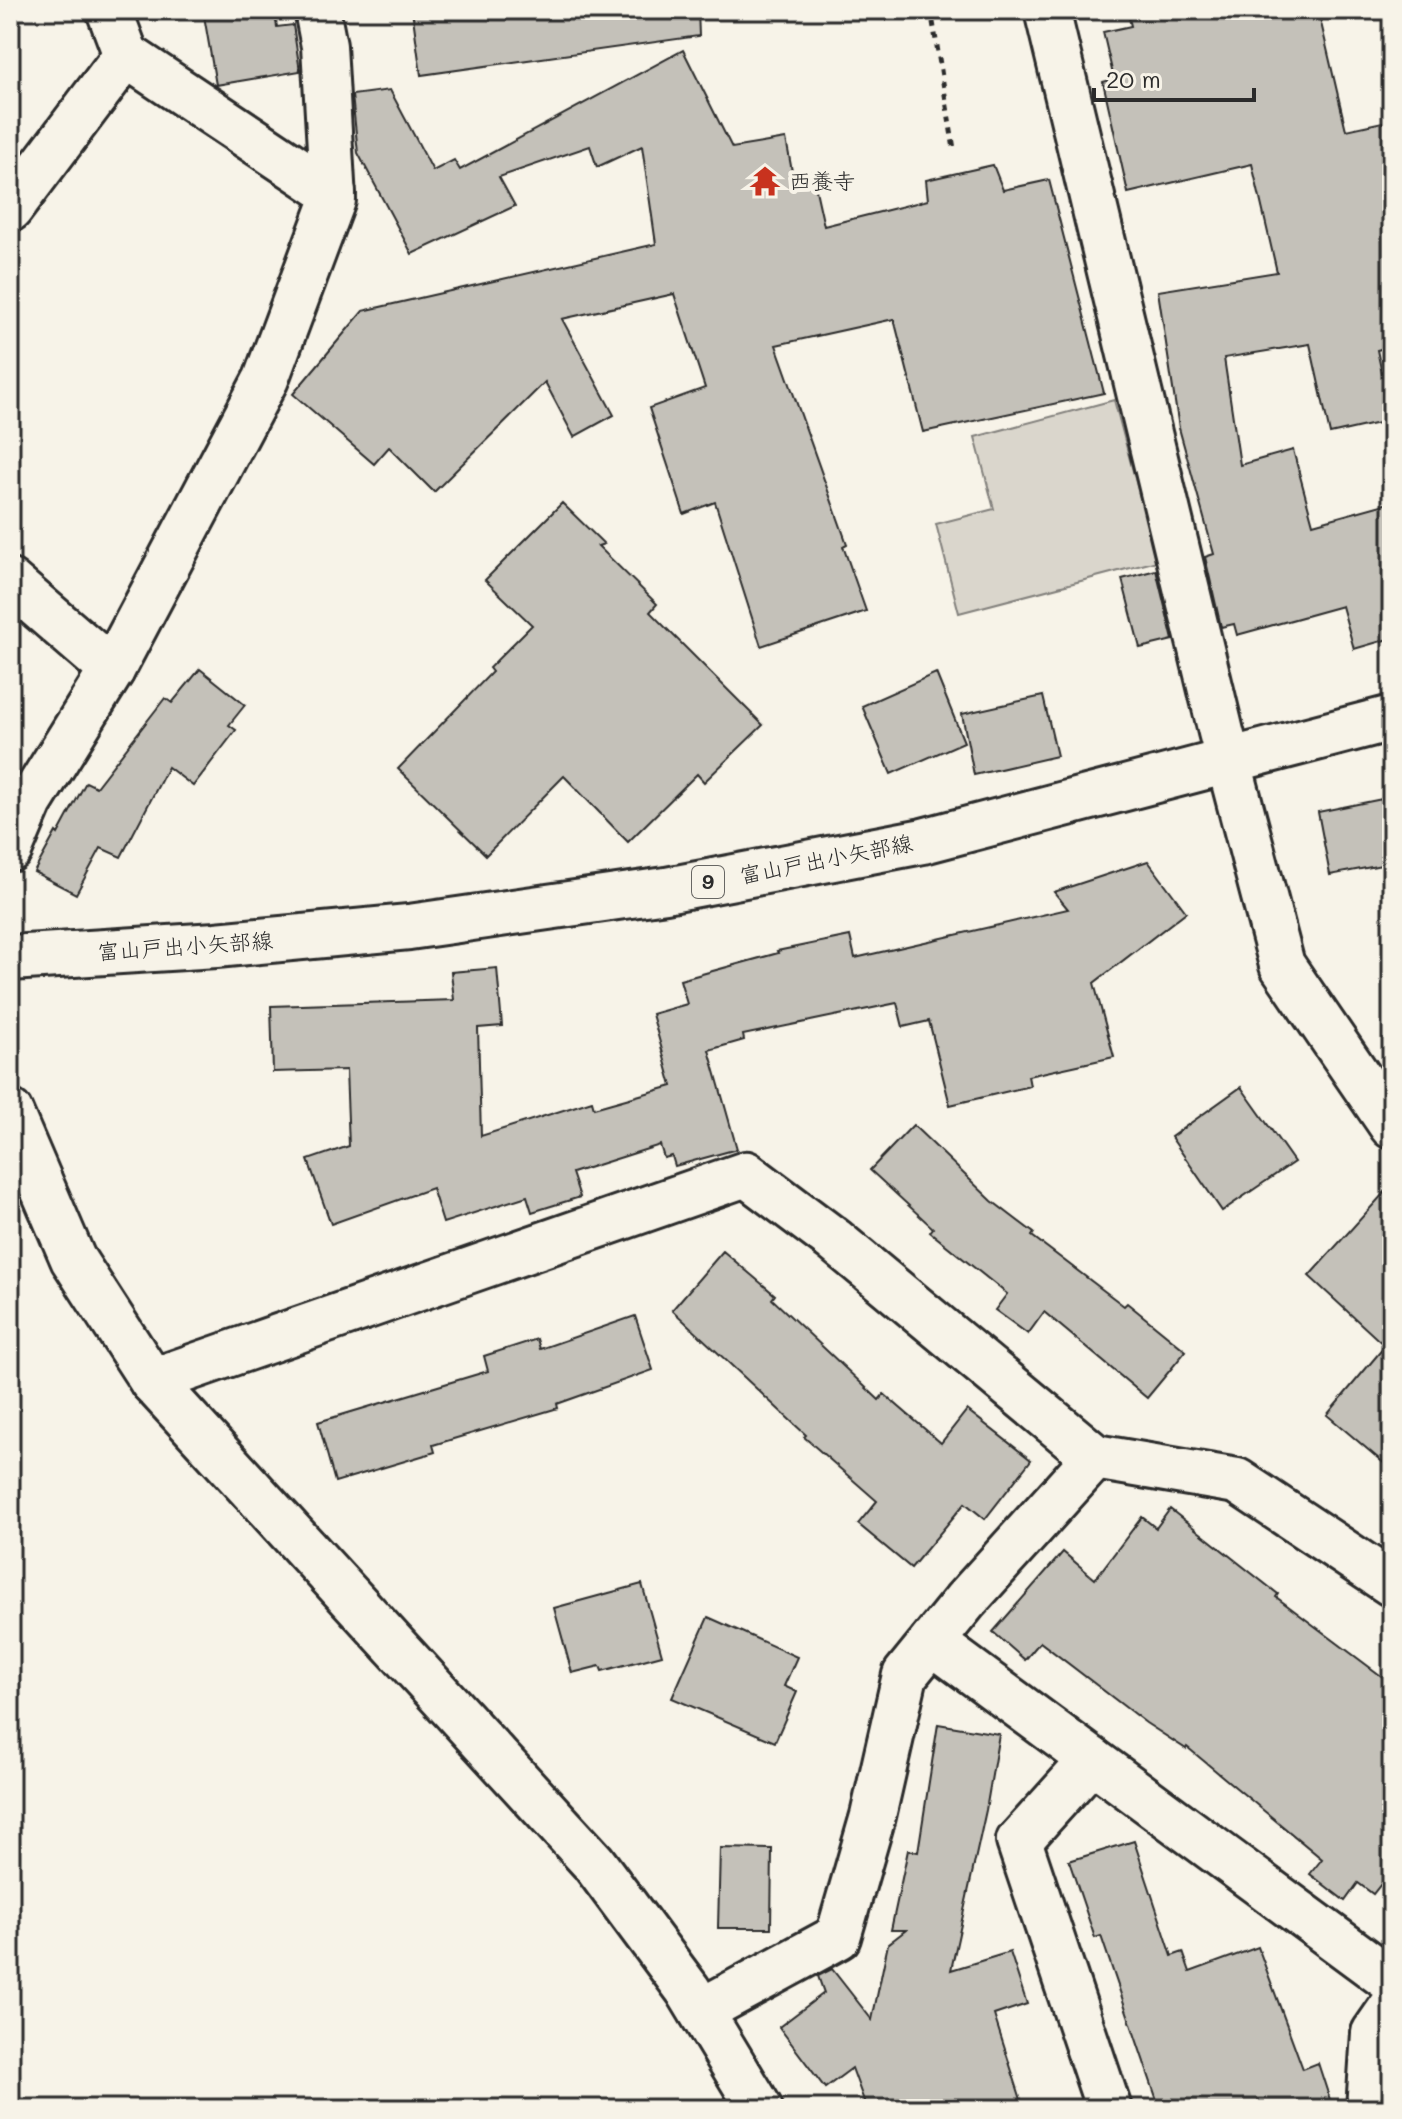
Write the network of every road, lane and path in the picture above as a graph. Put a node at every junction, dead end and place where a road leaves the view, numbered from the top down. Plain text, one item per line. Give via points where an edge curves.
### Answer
1 (109, 10) edge
2 (317, 10) edge
3 (931, 10) edge
4 (1047, 10) edge
5 (126, 55) junction
6 (954, 149) dead end
7 (333, 193) junction
8 (10, 209) edge
9 (10, 582) edge
10 (112, 670) junction
11 (1392, 718) edge
12 (1229, 762) junction
13 (10, 849) edge
14 (10, 958) edge
15 (10, 1112) edge
16 (1392, 1126) edge
17 (152, 1381) junction
18 (1095, 1457) junction
19 (1392, 1584) edge
20 (932, 1642) junction
21 (1092, 1760) junction
22 (1392, 1981) edge
23 (1392, 2007) edge
24 (701, 2011) junction
25 (760, 2109) edge
26 (1109, 2109) edge
27 (1369, 2109) edge

1 - 5 street
2 - 7 street
3 - 6 path
4 - 12 street
5 - 7 street
5 - 8 street
7 - 10 street via 266,379
9 - 10 street
10 - 13 street via 30,802
11 - 12 street, 富山戸出小矢部線 / 9
12 - 14 street, 富山戸出小矢部線 / 9 via 923,841 666,890 409,927
12 - 16 street via 1282,965
15 - 17 street via 73,1259
17 - 18 street via 746,1174 834,1240
17 - 24 street via 593,1862
18 - 19 street via 1237,1481
18 - 20 street
20 - 21 street
20 - 24 street via 905,1675 838,1937
21 - 22 street
21 - 26 street via 1019,1841
23 - 27 street via 1374,2033
24 - 25 street

